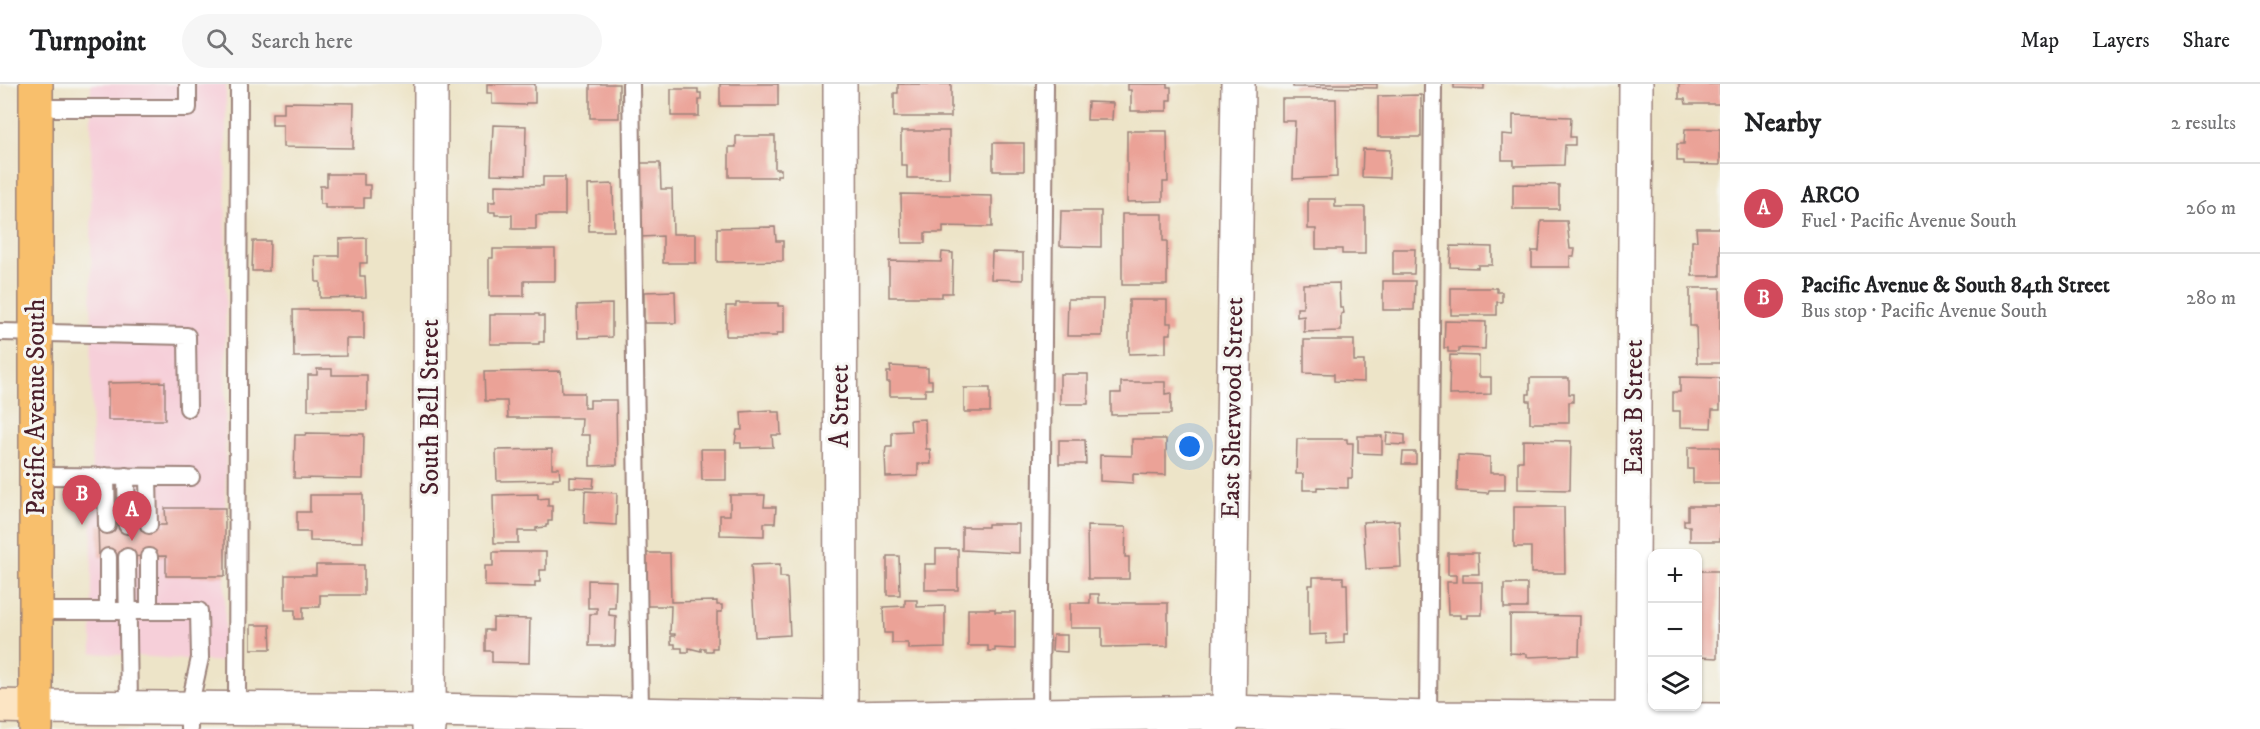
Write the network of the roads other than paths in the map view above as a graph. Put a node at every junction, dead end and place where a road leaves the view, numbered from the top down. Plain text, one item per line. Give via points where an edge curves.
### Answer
1 (188, 84) edge
2 (239, 84) edge
3 (431, 84) edge
4 (631, 84) edge
5 (840, 84) edge
6 (1045, 84) edge
7 (1238, 84) edge
8 (1433, 84) edge
9 (1636, 84) edge
10 (36, 96) edge
11 (0, 332) edge
12 (36, 332) junction
13 (188, 408) dead end
14 (36, 476) junction
15 (106, 476) junction
16 (126, 476) junction
17 (148, 477) junction
18 (191, 477) dead end
19 (107, 525) dead end
20 (126, 525) dead end
21 (148, 525) dead end
22 (108, 557) dead end
23 (127, 557) dead end
24 (149, 557) dead end
25 (36, 611) junction
26 (108, 611) junction
27 (127, 611) junction
28 (149, 611) junction
29 (0, 706) edge
30 (129, 707) junction
31 (237, 708) junction
32 (640, 713) junction
33 (1040, 716) junction
34 (36, 718) edge
35 (189, 718) edge
36 (1428, 718) junction
37 (429, 720) edge
38 (1720, 720) edge
39 (1224, 721) edge
40 (841, 723) edge
41 (1632, 725) edge

1 - 10 lane via 188,108
2 - 31 lane
3 - 37 street, South Bell Street
4 - 32 lane
5 - 40 street, A Street
6 - 33 lane
7 - 39 street, East Sherwood Street
8 - 36 lane
9 - 41 street, East B Street
10 - 12 main road, Pacific Avenue South
11 - 12 lane
12 - 13 lane via 187,336
12 - 14 main road, Pacific Avenue South
14 - 15 lane
14 - 25 main road, Pacific Avenue South
15 - 16 lane
15 - 19 lane
16 - 17 lane
16 - 20 lane
17 - 18 lane
17 - 21 lane
22 - 26 lane
23 - 27 lane
24 - 28 lane
25 - 26 lane
25 - 34 main road, Pacific Avenue South
26 - 27 lane
27 - 28 lane
27 - 30 lane
28 - 35 lane via 199,611 200,658
29 - 34 main road
30 - 34 street
30 - 35 street
31 - 35 street
31 - 37 street
32 - 37 street
32 - 40 street
33 - 39 street
33 - 40 street
36 - 39 street
36 - 41 street
38 - 41 street

